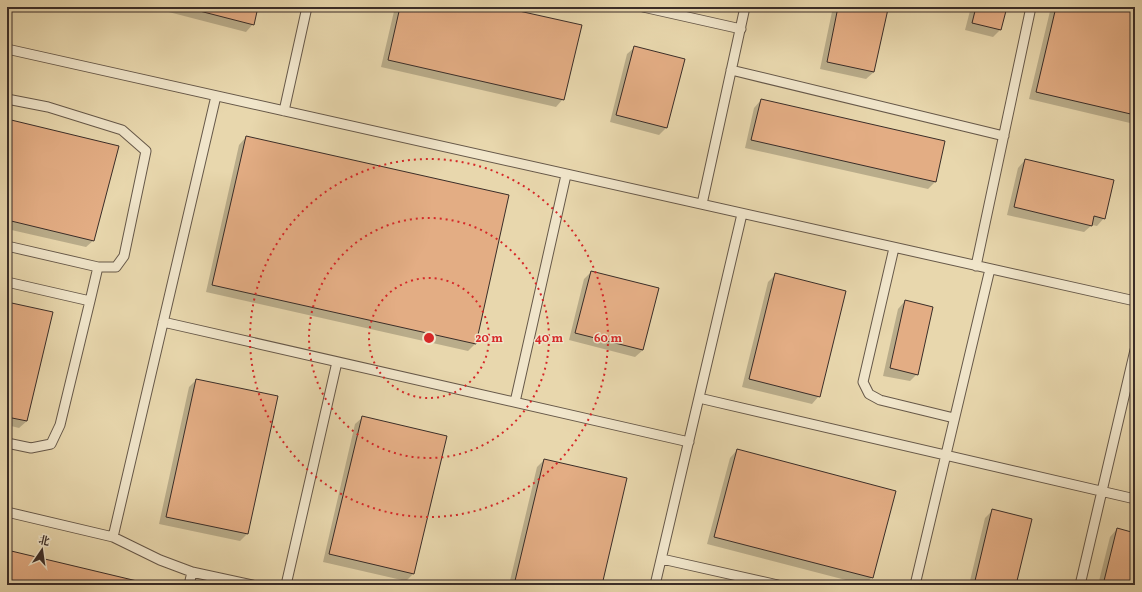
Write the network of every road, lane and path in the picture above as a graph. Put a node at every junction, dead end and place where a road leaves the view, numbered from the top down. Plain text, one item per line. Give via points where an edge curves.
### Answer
1 (307, 7) edge
2 (643, 7) edge
3 (746, 7) edge
4 (1032, 7) edge
5 (741, 29) junction
6 (7, 49) edge
7 (732, 70) junction
8 (216, 96) junction
9 (7, 99) edge
10 (284, 111) junction
11 (1004, 136) junction
12 (566, 174) junction
13 (702, 204) junction
14 (742, 214) junction
15 (7, 246) edge
16 (894, 248) junction
17 (976, 266) junction
18 (98, 267) junction
19 (990, 269) junction
20 (7, 282) edge
21 (90, 301) junction
22 (1135, 302) edge
23 (163, 322) junction
24 (1135, 350) edge
25 (337, 362) junction
26 (699, 398) junction
27 (515, 402) junction
28 (954, 418) junction
29 (689, 442) junction
30 (7, 443) edge
31 (945, 455) junction
32 (1102, 491) junction
33 (1135, 499) edge
34 (7, 512) edge
35 (113, 538) junction
36 (662, 559) junction
37 (192, 572) junction
38 (189, 585) edge
39 (252, 585) edge
40 (286, 585) edge
41 (655, 585) edge
42 (778, 585) edge
43 (915, 585) edge
44 (1080, 585) edge

1 - 10 lane
2 - 5 lane
3 - 5 lane
4 - 11 lane
5 - 7 lane
6 - 8 lane
7 - 11 lane
7 - 13 lane
8 - 10 lane
8 - 23 lane
9 - 18 lane via 48,107 122,130 146,151 124,256 116,267
10 - 12 lane
11 - 17 lane
12 - 13 lane
12 - 27 lane
13 - 14 lane
14 - 16 lane
14 - 26 lane
15 - 18 lane
16 - 17 lane
16 - 28 lane via 863,382 869,394 880,400
17 - 19 lane
18 - 21 lane
19 - 22 lane
19 - 28 lane
20 - 21 lane
21 - 30 lane via 60,425 51,444 31,448
23 - 25 lane
23 - 35 lane
24 - 32 lane
25 - 27 lane
25 - 40 lane
26 - 29 lane
26 - 31 lane
27 - 29 lane
28 - 31 lane
29 - 36 lane
31 - 32 lane
31 - 43 lane
32 - 33 lane
32 - 44 lane
34 - 35 lane
35 - 37 lane
36 - 41 lane
36 - 42 lane
37 - 38 lane
37 - 39 lane

